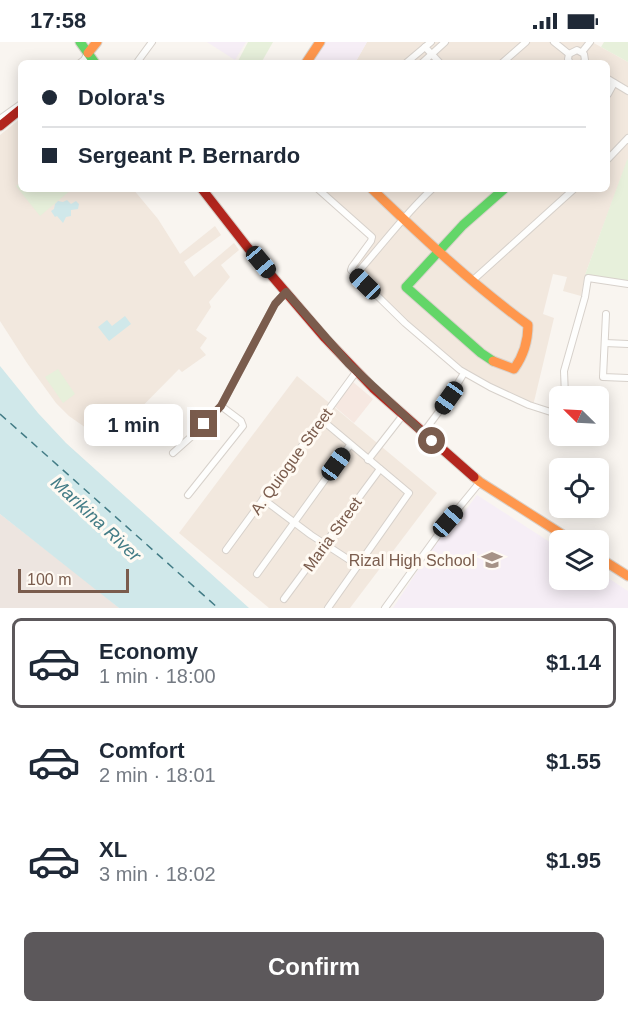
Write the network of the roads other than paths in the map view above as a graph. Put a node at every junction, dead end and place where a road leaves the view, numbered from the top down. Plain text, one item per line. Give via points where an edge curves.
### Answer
1 (80, 42) edge
2 (97, 42) edge
3 (152, 42) edge
4 (320, 42) edge
5 (431, 42) edge
6 (445, 42) edge
7 (526, 42) edge
8 (554, 42) edge
9 (590, 42) edge
10 (425, 47) junction
11 (582, 52) junction
12 (432, 54) junction
13 (569, 54) junction
14 (91, 60) edge
15 (139, 60) edge
16 (308, 60) edge
17 (410, 60) edge
18 (425, 60) edge
19 (437, 60) edge
20 (505, 60) edge
21 (568, 60) edge
22 (584, 60) edge
23 (610, 81) edge
24 (614, 84) junction
25 (610, 91) edge
26 (628, 91) edge
27 (18, 106) edge
28 (18, 111) edge
29 (0, 120) edge
30 (0, 126) edge
31 (628, 138) edge
32 (610, 157) edge
33 (205, 192) edge
34 (321, 192) edge
35 (375, 192) edge
36 (429, 192) edge
37 (501, 192) edge
38 (571, 192) edge
39 (404, 219) junction
40 (438, 251) junction
41 (358, 272) dead end
42 (472, 281) junction
43 (628, 284) edge
44 (286, 292) junction
45 (606, 314) dead end
46 (605, 343) junction
47 (628, 344) edge
48 (356, 372) junction
49 (464, 373) junction
50 (628, 378) edge
51 (565, 386) edge
52 (221, 406) junction
53 (549, 411) edge
54 (403, 415) junction
55 (322, 420) junction
56 (423, 433) junction
57 (350, 445) junction
58 (173, 453) dead end
59 (368, 460) junction
60 (380, 469) junction
61 (480, 482) junction
62 (188, 495) dead end
63 (263, 499) junction
64 (294, 522) junction
65 (555, 530) edge
66 (326, 543) junction
67 (226, 550) dead end
68 (609, 564) edge
69 (357, 566) junction
70 (257, 573) dead end
71 (628, 576) edge
72 (284, 600) dead end
73 (328, 608) edge
74 (385, 608) edge

1 - 14 main road
2 - 14 main road
3 - 15 street
4 - 16 main road
5 - 10 street
6 - 12 street
7 - 20 street
8 - 13 street
9 - 11 street
10 - 12 street
10 - 17 street
11 - 13 street
11 - 22 street
12 - 18 street
12 - 19 street
13 - 21 street
23 - 24 street
24 - 25 street
24 - 26 street
27 - 29 street
28 - 30 main road
31 - 32 street
33 - 44 main road
34 - 49 street via 372,237 352,272
35 - 39 main road
36 - 39 street
37 - 40 main road
38 - 42 street
39 - 40 main road
39 - 41 street
40 - 42 main road
40 - 42 main road via 406,286 481,353 514,369 525,348 528,325
43 - 51 street via 588,278 564,371
44 - 48 main road
44 - 52 street via 275,304
45 - 46 street
46 - 47 street
46 - 50 street via 603,377
48 - 54 main road
48 - 55 street, A. Quiogue Street
49 - 53 street
49 - 56 street
52 - 58 street
52 - 62 street via 243,426
54 - 56 main road
54 - 59 street
55 - 57 street
55 - 63 street, A. Quiogue Street
56 - 61 main road
57 - 59 street
57 - 64 street
59 - 60 street
60 - 66 street, Maria Street
60 - 69 street via 409,493
61 - 65 main road
61 - 74 street
63 - 64 street
63 - 67 street, A. Quiogue Street
64 - 66 street
64 - 70 street
66 - 69 street
66 - 72 street, Maria Street
68 - 71 main road
69 - 73 street

